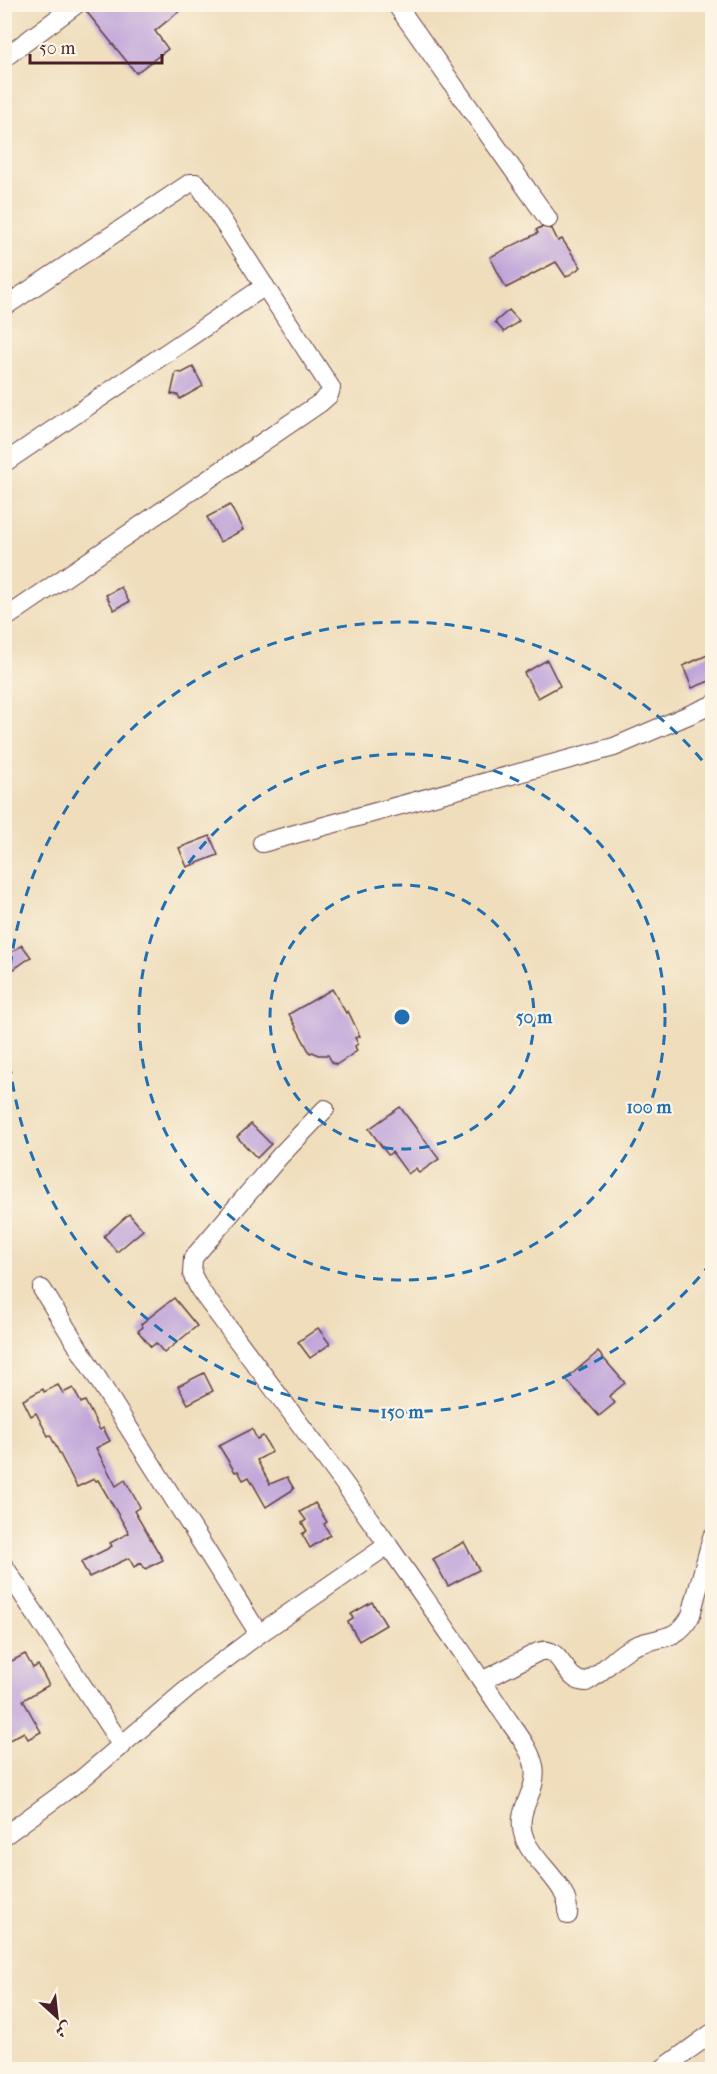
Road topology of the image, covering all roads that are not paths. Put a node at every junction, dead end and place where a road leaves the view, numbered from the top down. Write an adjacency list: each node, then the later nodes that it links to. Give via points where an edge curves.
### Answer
1 (77, 4): 3 (street)
2 (396, 4): 4 (street)
3 (4, 58)
4 (548, 219)
5 (265, 286): 6 (street, via 201,188 190,183); 7 (street); 8 (street, via 331,388 329,395)
6 (4, 307)
7 (4, 463)
8 (4, 619)
9 (712, 705): 10 (street, via 614,747)
10 (262, 843)
11 (325, 1109): 14 (street, via 193,1258 192,1274)
12 (42, 1289): 16 (street)
13 (712, 1537): 17 (street, via 691,1615 673,1636 628,1648 586,1682 574,1679 554,1652 547,1649)
14 (388, 1545): 16 (street); 17 (street)
15 (4, 1566): 18 (street)
16 (259, 1634): 18 (street)
17 (482, 1681): 20 (street, via 534,1766 534,1779 520,1824 526,1842 566,1898)
18 (122, 1746): 19 (street)
19 (4, 1836)
20 (568, 1915)
21 (712, 2033): 22 (street)
22 (661, 2070)

